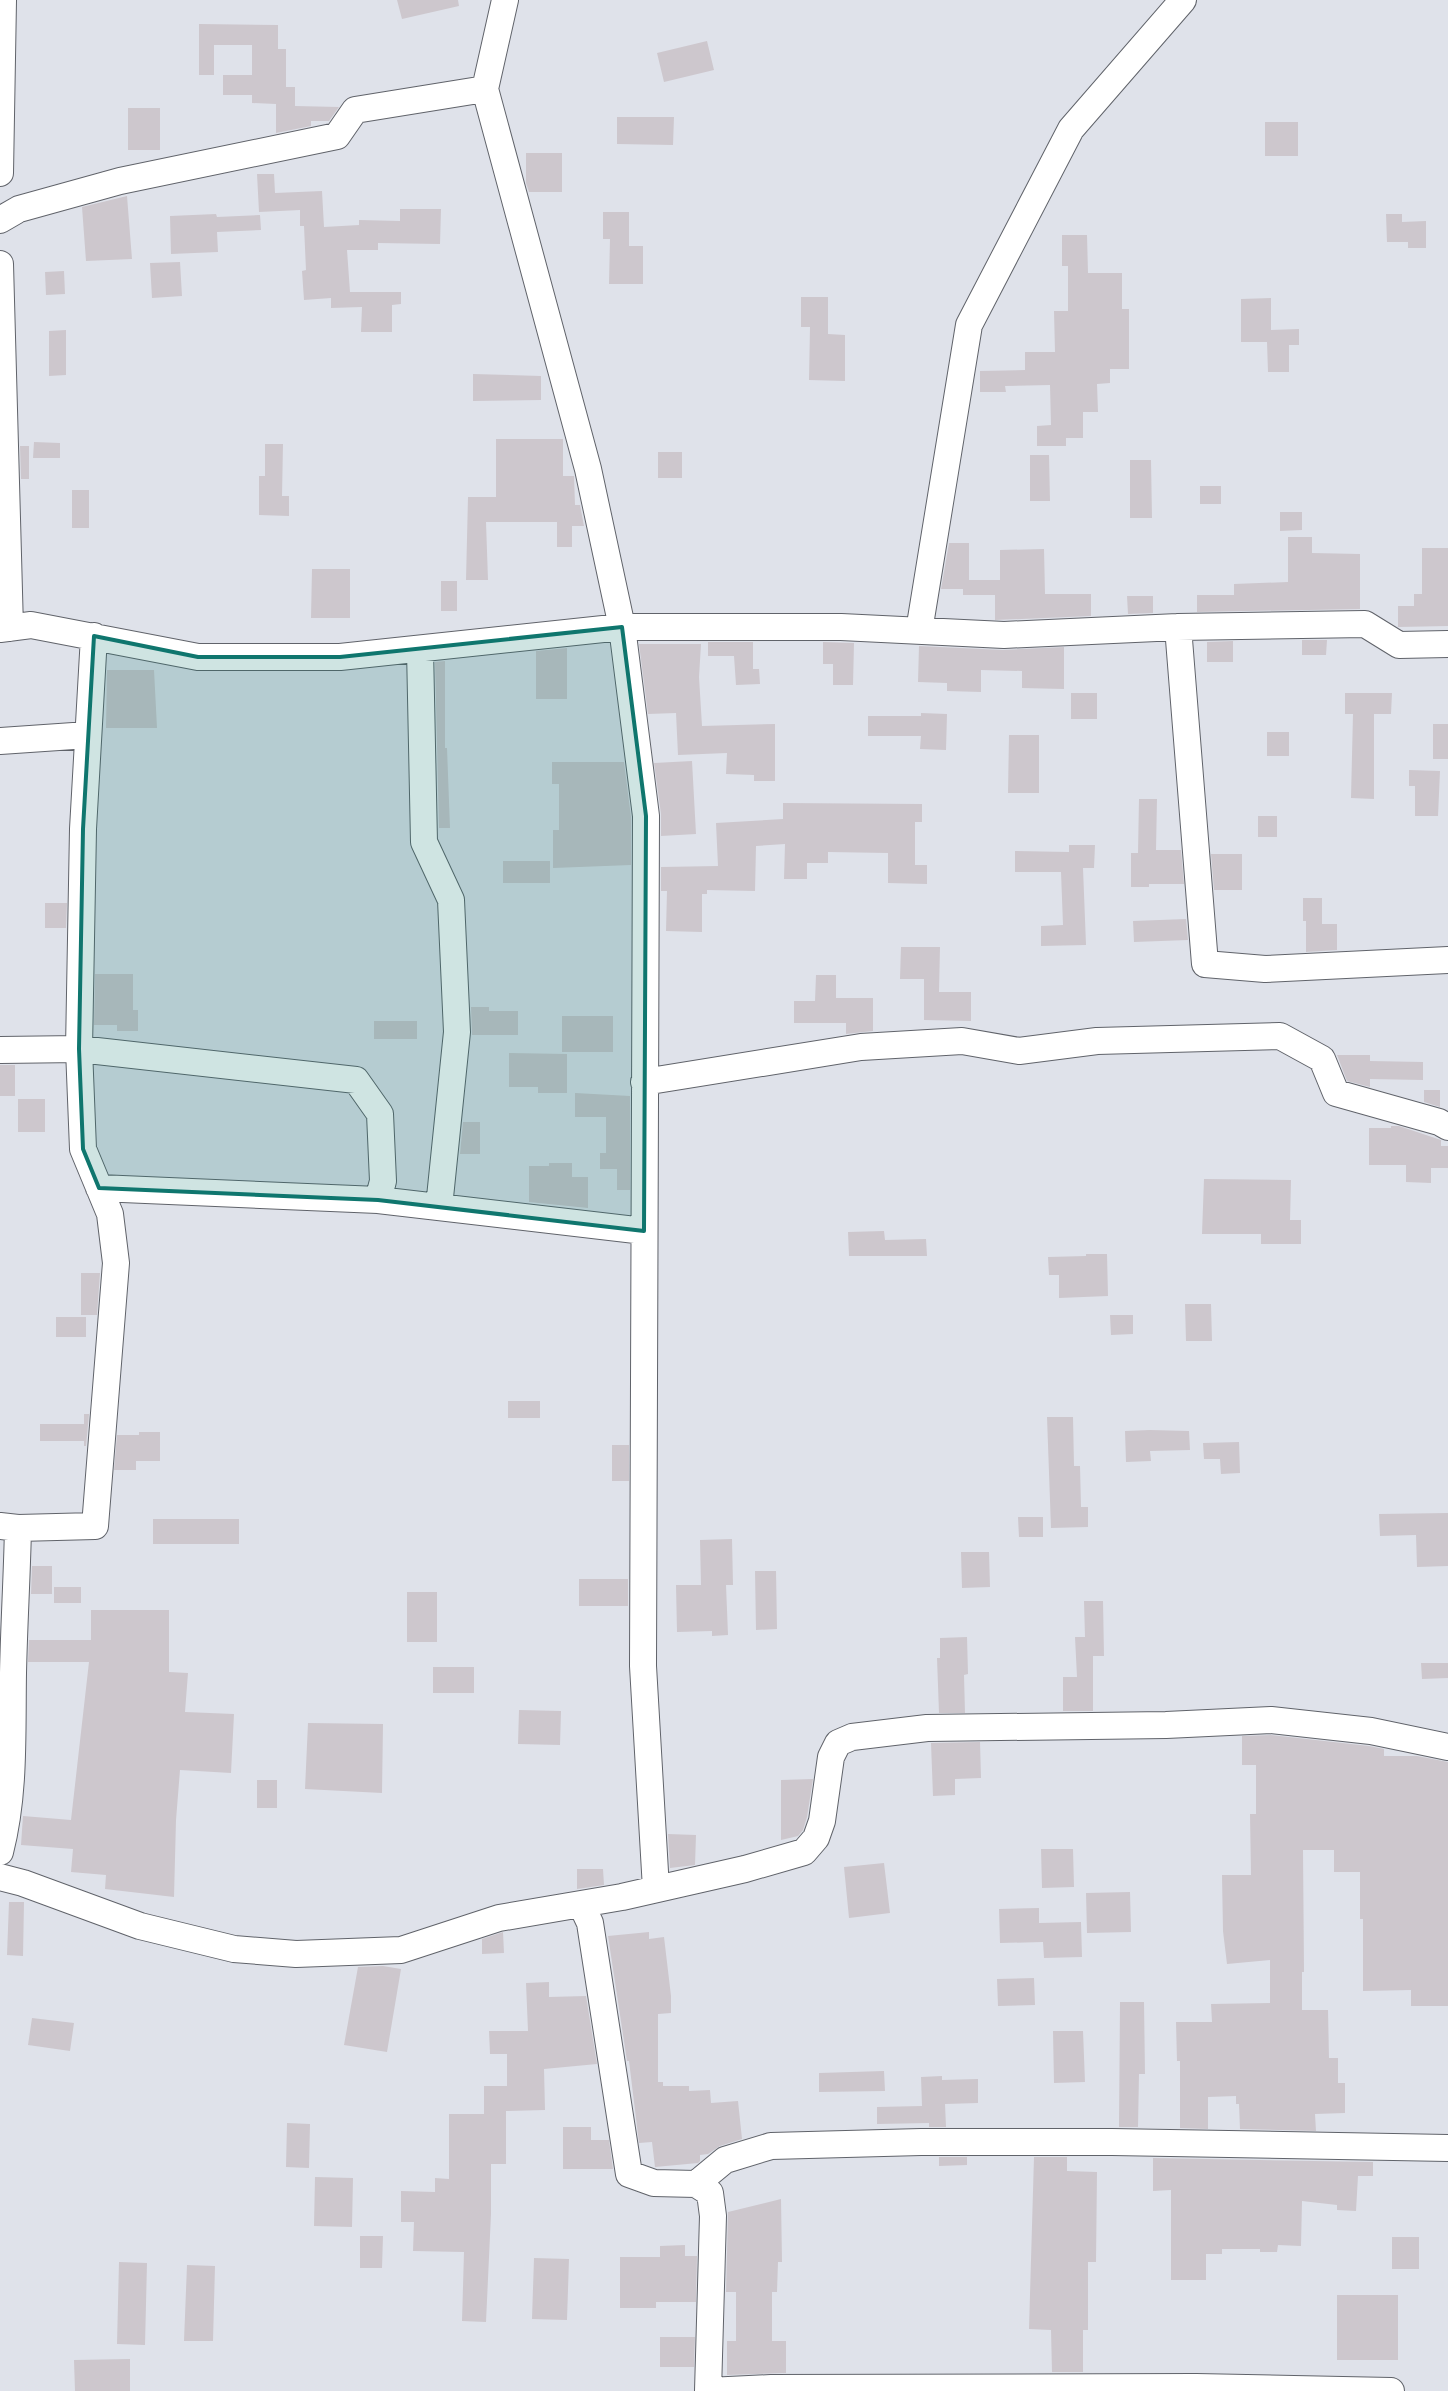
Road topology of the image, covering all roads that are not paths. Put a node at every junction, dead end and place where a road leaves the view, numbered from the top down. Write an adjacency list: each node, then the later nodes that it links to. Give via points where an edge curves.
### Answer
1 (3, 0): 5 (street)
2 (505, 0): 4 (street)
3 (1182, 0): 11 (street, via 1071,129 970,325)
4 (485, 88): 6 (street, via 355,110 337,136 120,181 19,209); 8 (street, via 588,469)
5 (0, 173)
6 (0, 220)
7 (0, 264): 10 (street)
8 (622, 627): 11 (street, via 841,626); 14 (street); 20 (street, via 646,816)
9 (1178, 627): 11 (street, via 1004,635); 13 (street, via 1365,624 1399,645); 17 (street, via 1205,964 1265,969)
10 (5, 628): 12 (street, via 31,625)
11 (919, 631)
12 (94, 636): 14 (street, via 198,657 340,657); 15 (street)
13 (1448, 644)
14 (420, 649): 24 (street, via 424,842 451,900 457,1032)
15 (88, 735): 16 (street); 18 (street)
16 (0, 741)
17 (1448, 960)
18 (79, 1049): 19 (street); 22 (street, via 83,1149); 23 (street, via 356,1080 380,1114 383,1181)
19 (0, 1050)
20 (644, 1082): 21 (street, via 861,1047 962,1041 1020,1052 1097,1041 1280,1036 1322,1059 1336,1094); 25 (street)
21 (1448, 1127)
22 (99, 1188): 23 (street); 26 (street, via 110,1214 116,1263 95,1526)
23 (378, 1200): 24 (street)
24 (440, 1207): 25 (street)
25 (644, 1231): 30 (street, via 643,1666)
26 (9, 1527): 28 (street, via 13,1749)
27 (1448, 1747): 30 (street, via 1371,1731 1271,1720 1166,1725 927,1728 852,1737 838,1743 831,1757 822,1821 816,1838 804,1852)
28 (0, 1852)
29 (0, 1877): 31 (street, via 140,1926 234,1949 296,1954 401,1950 499,1918)
30 (656, 1889): 31 (street)
31 (582, 1906): 33 (street, via 590,1923 629,2174 654,2183)
32 (1448, 2148): 33 (street, via 1112,2142 771,2146 725,2160)
33 (696, 2184): 34 (street, via 710,2193 713,2216)
34 (708, 2391): 35 (street, via 1196,2386)
35 (1391, 2391)

